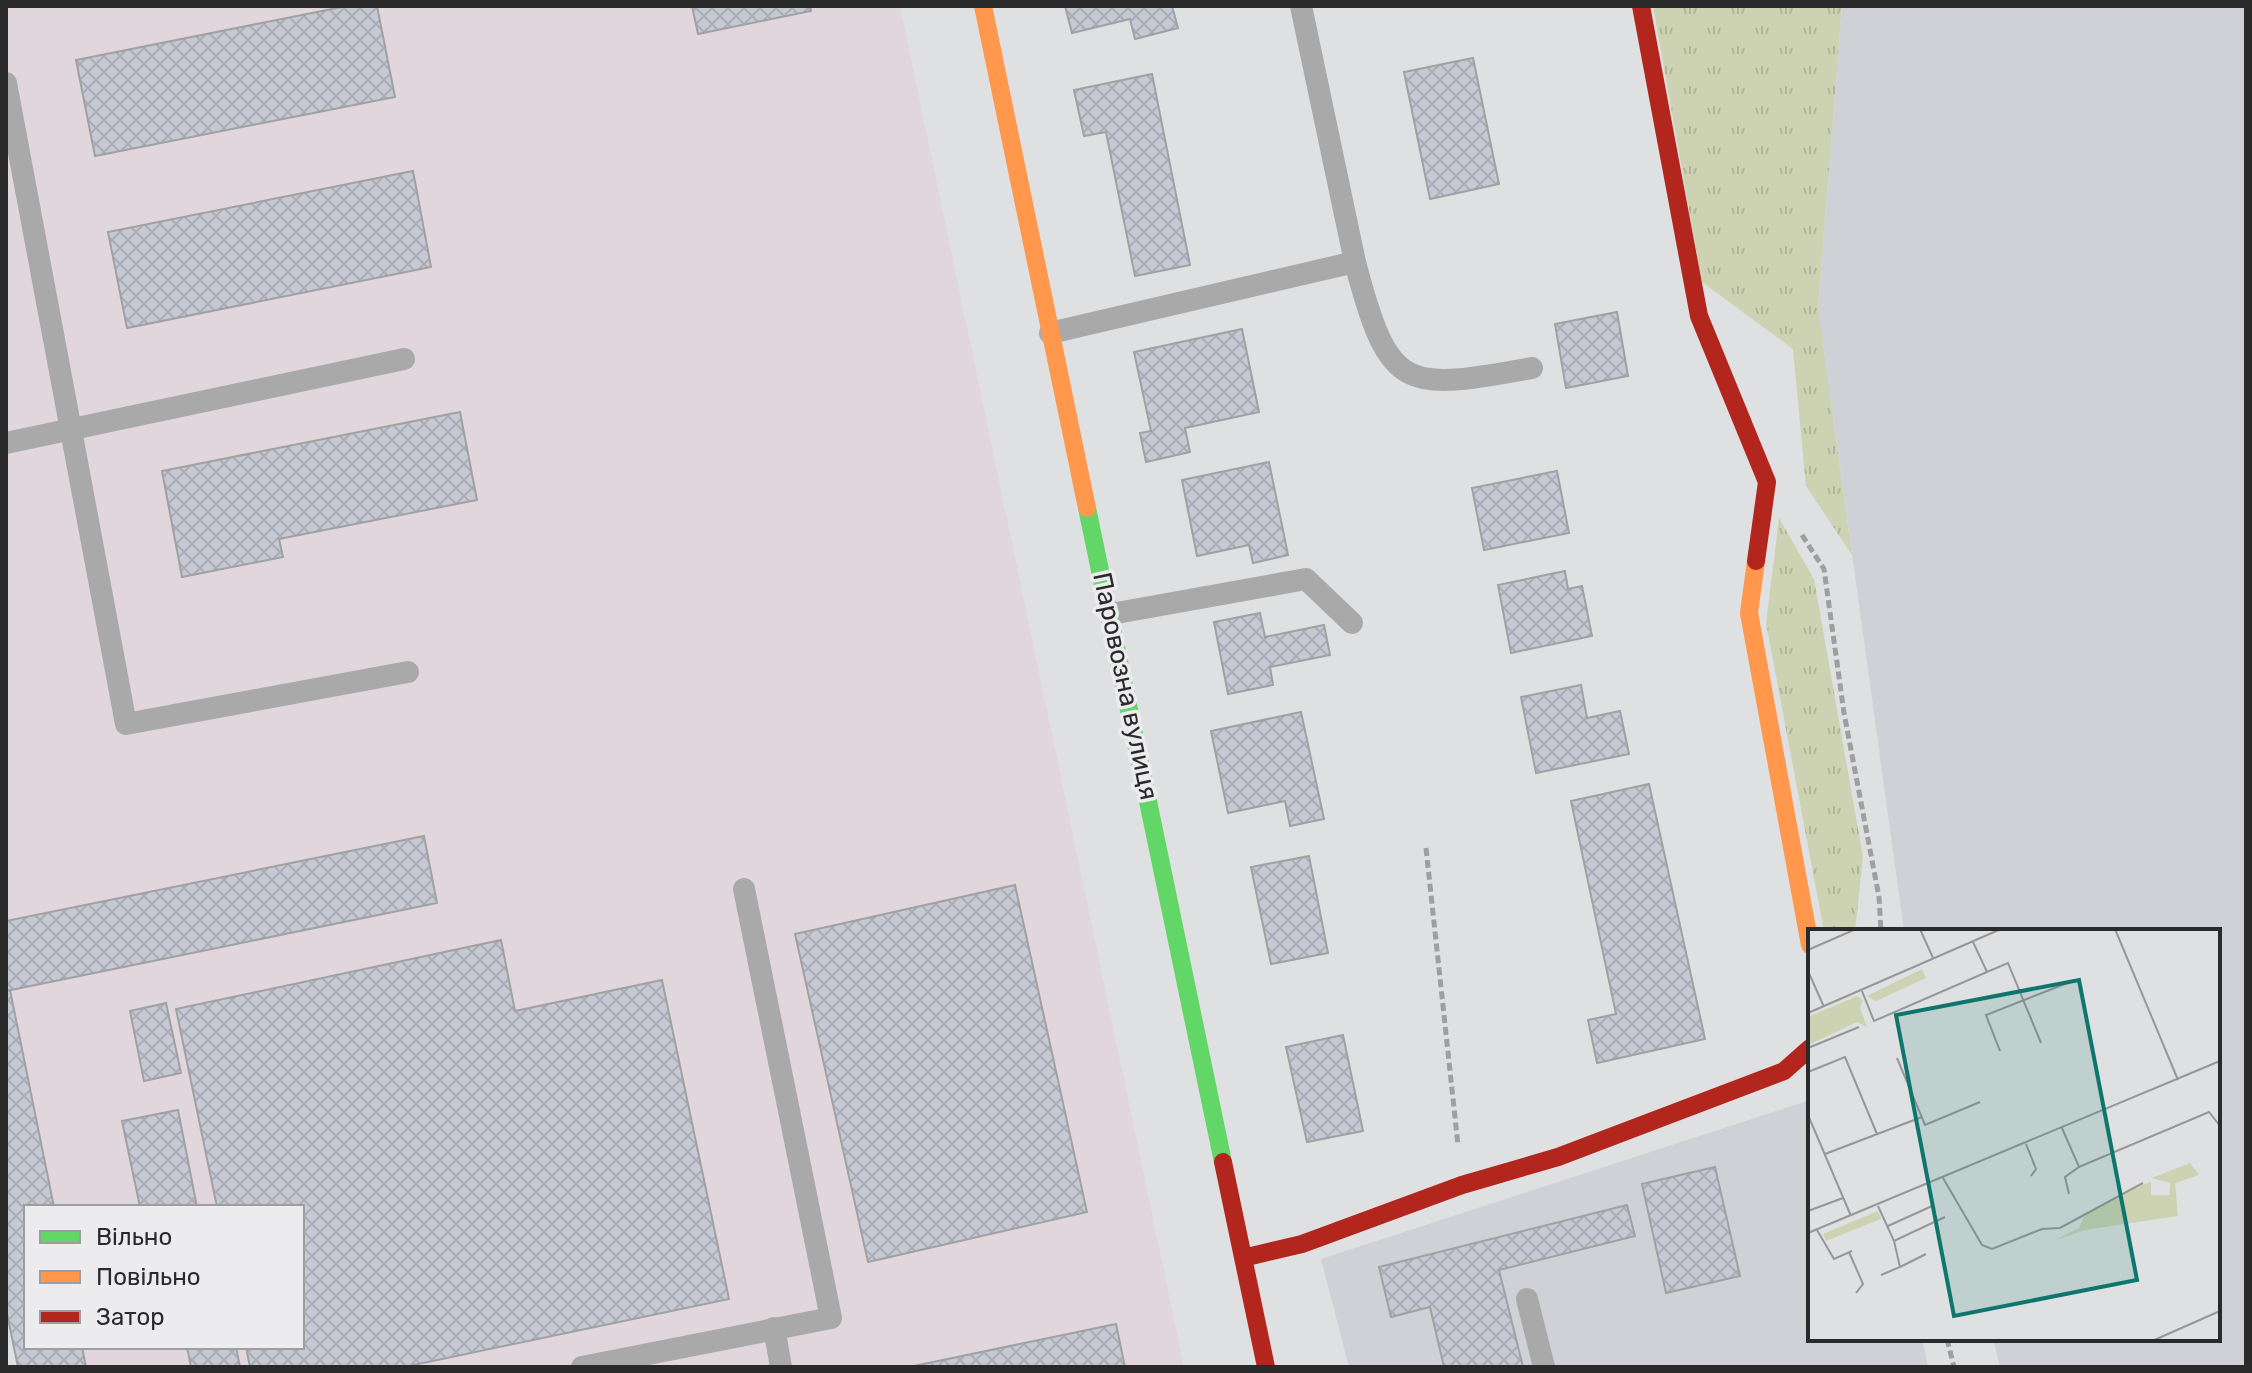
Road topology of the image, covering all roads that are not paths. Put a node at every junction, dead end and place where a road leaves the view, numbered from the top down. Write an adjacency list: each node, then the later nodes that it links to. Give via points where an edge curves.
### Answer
1 (983, 6): 6 (street, Паровозна вулиця)
2 (1301, 6): 5 (lane)
3 (1641, 6): 15 (street, via 1699,316 1767,482 1749,613)
4 (6, 83): 9 (lane)
5 (1355, 262): 6 (lane); 8 (lane, via 1369,317 1385,351 1405,374 1459,381)
6 (1050, 333): 11 (street, Паровозна вулиця)
7 (404, 359): 9 (lane)
8 (1532, 368)
9 (72, 430): 10 (lane); 13 (lane, via 126,724)
10 (6, 443)
11 (1111, 614): 12 (lane, via 1306,579); 17 (street, Паровозна вулиця)
12 (1352, 623)
13 (408, 672)
14 (744, 889): 19 (lane, via 831,1318)
15 (1808, 934)
16 (1808, 1050): 17 (street, via 1784,1071 1558,1157 1462,1185 1302,1244)
17 (1243, 1258): 22 (street, Паровозна вулиця)
18 (1527, 1299): 23 (lane)
19 (774, 1328): 20 (lane); 21 (lane)
20 (582, 1367)
21 (781, 1367)
22 (1266, 1367)
23 (1544, 1367)

